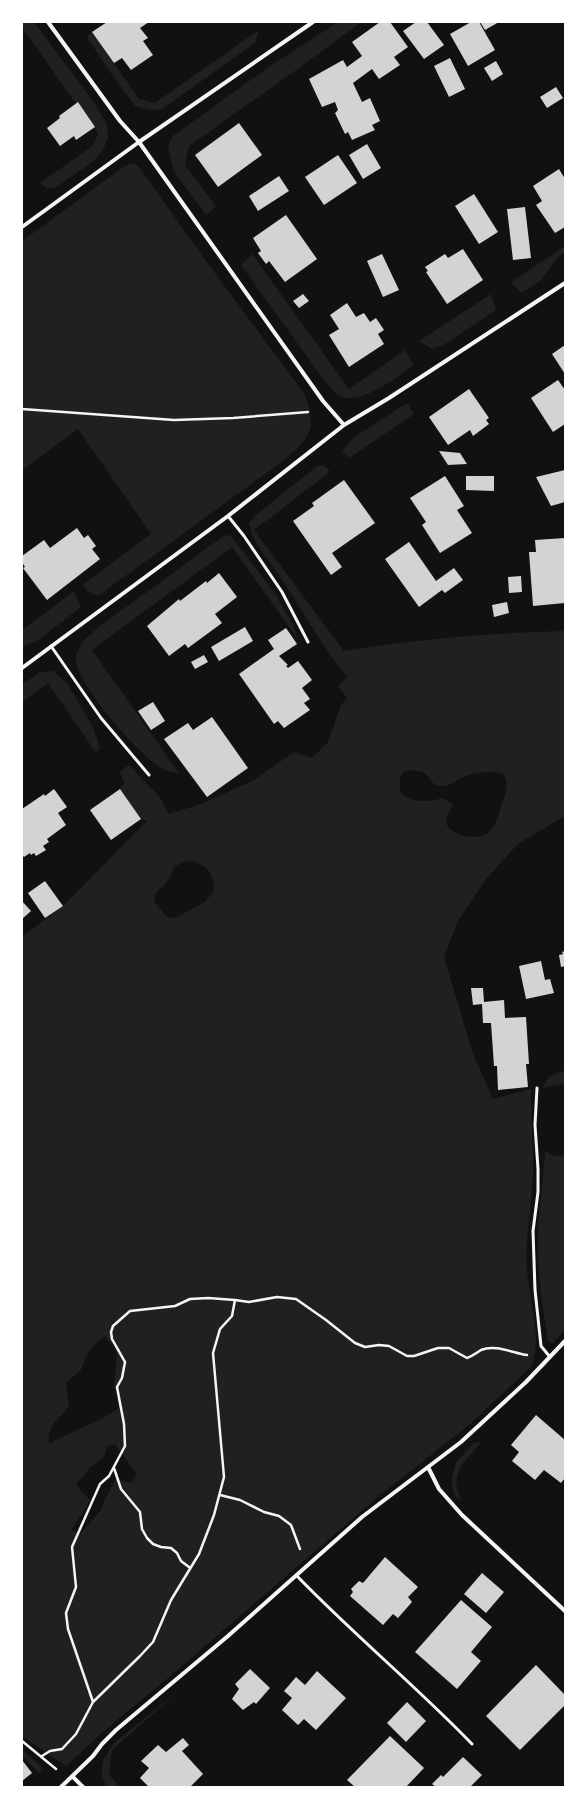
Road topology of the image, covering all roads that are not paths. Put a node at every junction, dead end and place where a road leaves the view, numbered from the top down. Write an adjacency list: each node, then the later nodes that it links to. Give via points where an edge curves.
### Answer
1 (48, 22): 3 (street)
2 (313, 22): 3 (street)
3 (139, 142): 4 (street); 6 (street, via 323,401)
4 (22, 227)
5 (565, 283): 6 (street)
6 (344, 425): 7 (street)
7 (228, 516): 8 (lane, via 282,592); 9 (street)
8 (308, 642)
9 (51, 646): 10 (street); 11 (lane, via 100,718)
10 (22, 668)
11 (149, 775)
12 (536, 1088): 14 (lane, via 538,1192 533,1231 534,1284 542,1346)
13 (565, 1341): 14 (street)
14 (550, 1357): 15 (street, via 461,1442)
15 (428, 1467): 16 (street, via 362,1517); 17 (street, via 439,1489 462,1515)
16 (297, 1576): 18 (lane); 19 (street, via 157,1698 116,1730)
17 (565, 1611)
18 (472, 1744)
19 (72, 1776): 20 (street); 21 (street)
20 (61, 1787)
21 (83, 1787)

